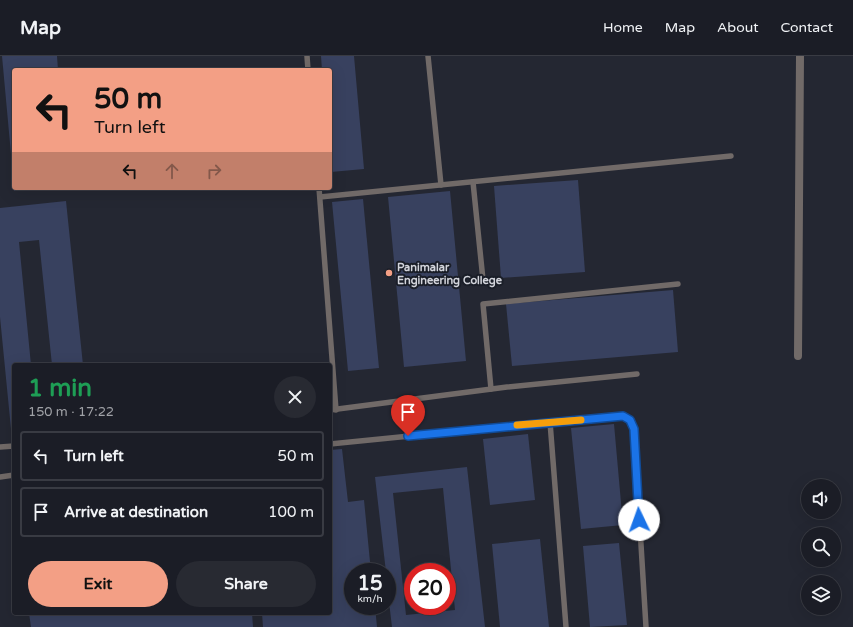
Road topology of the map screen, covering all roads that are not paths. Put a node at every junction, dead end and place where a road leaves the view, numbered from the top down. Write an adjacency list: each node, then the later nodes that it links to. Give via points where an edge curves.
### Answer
1 (307, 56): 4 (lane)
2 (428, 56): 7 (lane)
3 (800, 56): 12 (street)
4 (308, 68)
5 (731, 156): 6 (lane)
6 (473, 182): 7 (lane); 10 (lane)
7 (441, 185): 9 (lane)
8 (319, 190): 9 (lane)
9 (320, 197): 13 (lane)
10 (483, 280)
11 (678, 284): 15 (lane, via 483,304)
12 (798, 356)
13 (330, 363)
14 (637, 374): 15 (lane)
15 (491, 389): 17 (lane)
16 (332, 394): 17 (lane)
17 (333, 410)
18 (550, 422): 19 (lane); 24 (lane); 25 (lane, via 623,416 630,420 634,429)
19 (332, 444)
20 (12, 446): 21 (lane)
21 (0, 447)
22 (12, 475): 23 (lane)
23 (0, 477)
24 (566, 627)
25 (646, 627)

